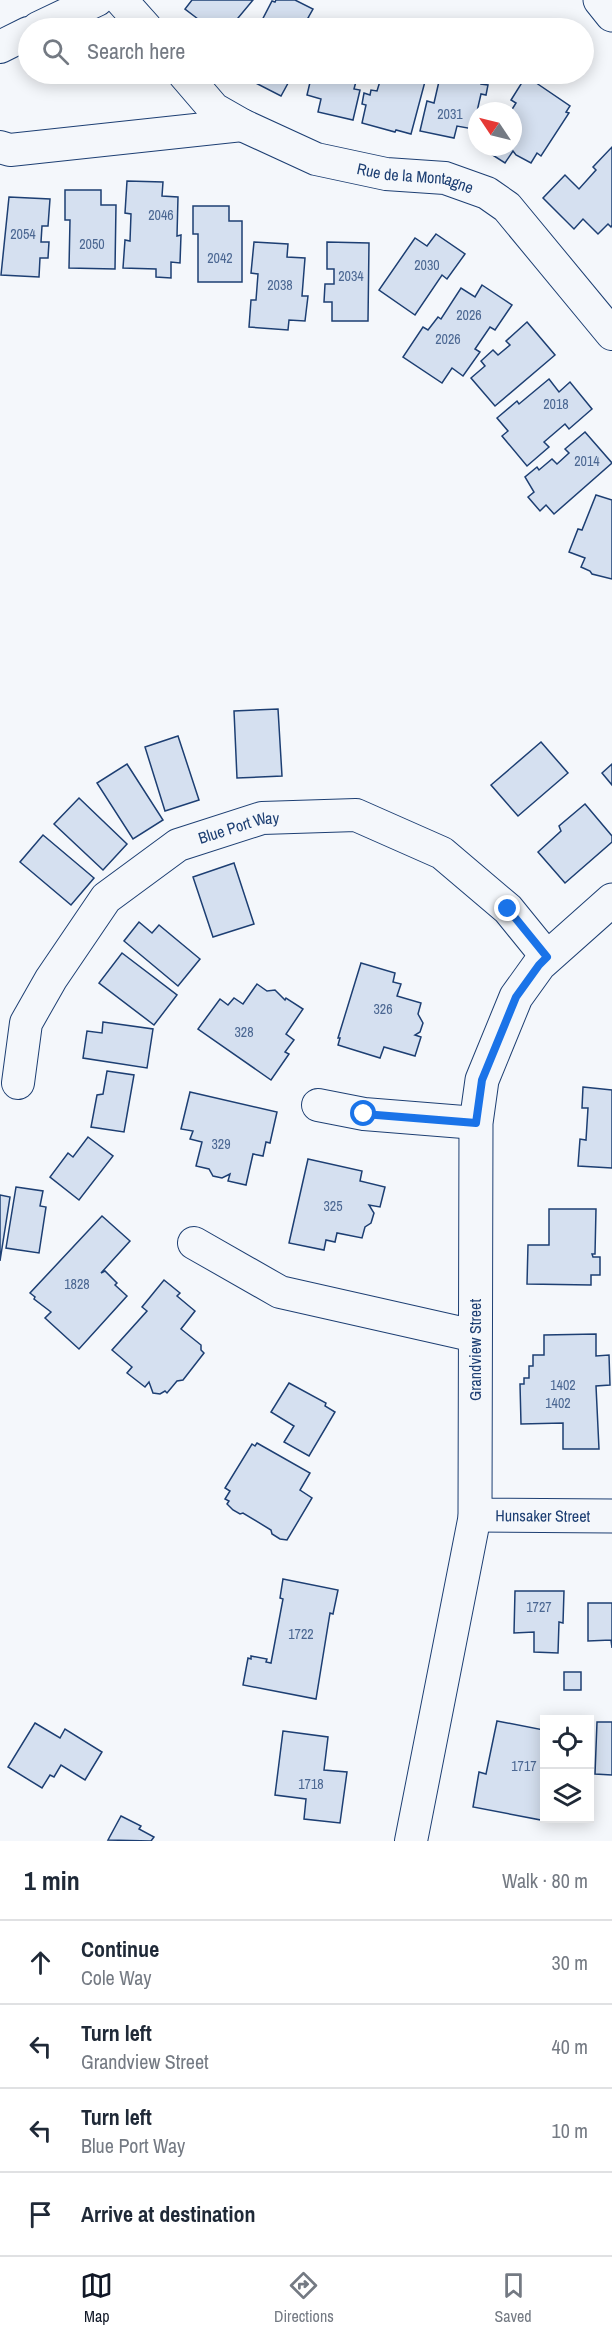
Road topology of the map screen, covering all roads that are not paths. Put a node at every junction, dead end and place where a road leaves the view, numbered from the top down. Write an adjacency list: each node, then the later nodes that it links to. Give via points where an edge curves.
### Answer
1 (97, 0): 5 (street)
2 (121, 0): 6 (street)
3 (600, 0): 4 (main road)
4 (612, 15)
5 (59, 18)
6 (137, 18)
7 (18, 38): 8 (street)
8 (0, 47)
9 (193, 84): 10 (street, Rue de la Montagne, via 214,109)
10 (242, 124): 11 (street, via 10,150); 12 (street, Rue de la Montagne, via 316,159 386,174 445,178 487,193 507,207)
11 (0, 147)
12 (612, 334)
13 (612, 900): 14 (main road, Grandview Street)
14 (547, 957): 15 (street, Blue Port Way, via 508,909 442,853 356,815 262,818 178,845 106,898 26,1023); 17 (main road, Grandview Street, via 516,997 482,1080)
15 (18, 1083)
16 (318, 1105): 17 (street, via 364,1114)
17 (476, 1123): 19 (main road, Grandview Street)
18 (194, 1243): 19 (street, via 280,1292)
19 (475, 1336): 20 (main road, Grandview Street)
20 (475, 1515): 21 (main road, Hunsaker Street); 22 (street, Grandview Street)
21 (612, 1515)
22 (411, 1841)

